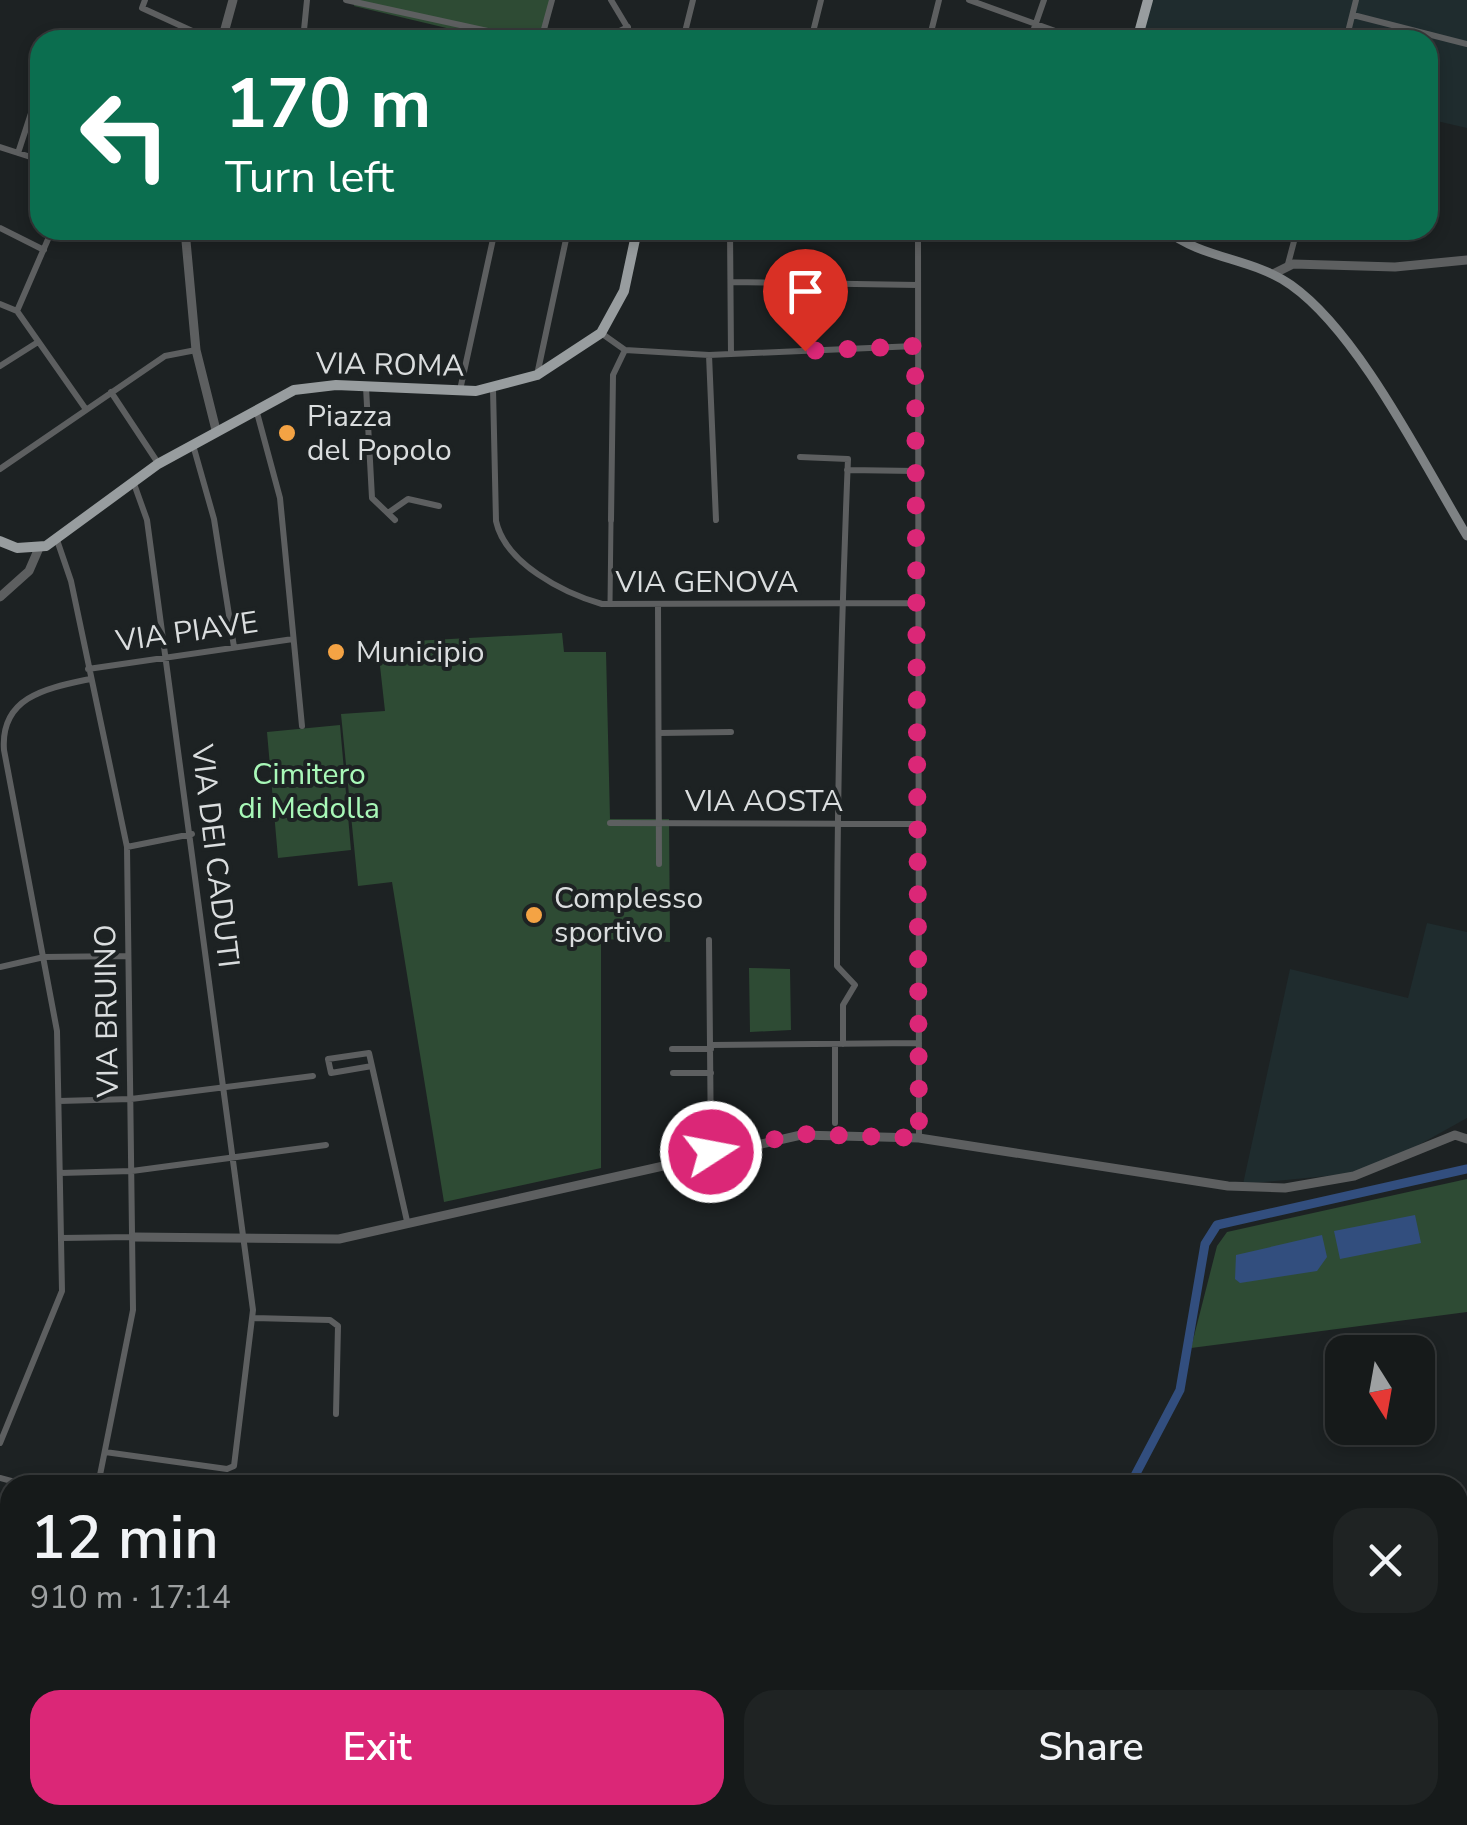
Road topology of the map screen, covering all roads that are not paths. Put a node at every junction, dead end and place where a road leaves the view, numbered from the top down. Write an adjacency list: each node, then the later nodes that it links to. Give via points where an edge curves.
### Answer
1 (145, 0): 17 (street, via 142,8)
2 (234, 0): 18 (street)
3 (307, 0): 19 (street)
4 (346, 0): 20 (street)
5 (552, 0): 21 (street)
6 (612, 0): 16 (street)
7 (694, 0): 24 (street)
8 (821, 0): 25 (street)
9 (939, 0): 26 (street)
10 (968, 0): 15 (street)
11 (1044, 0): 15 (street)
12 (1148, 0): 29 (main road)
13 (1356, 0): 14 (street)
14 (1352, 15): 30 (street); 31 (street)
15 (1036, 23): 27 (street); 28 (street)
16 (628, 27): 22 (street); 23 (street)
17 (190, 30)
18 (225, 30)
19 (304, 30)
20 (483, 30)
21 (544, 30)
22 (622, 30)
23 (630, 30)
24 (686, 30)
25 (814, 30)
26 (932, 30)
27 (1034, 30)
28 (1054, 30)
29 (1140, 30)
30 (1348, 30)
31 (1411, 30)
32 (1438, 37): 33 (street)
33 (1467, 44)
34 (30, 116): 36 (street)
35 (0, 147): 36 (street)
36 (18, 153): 37 (street)
37 (30, 157)
38 (0, 228): 48 (street)
39 (48, 240): 48 (street)
40 (186, 240): 59 (street)
41 (492, 240): 67 (street)
42 (566, 240): 64 (street)
43 (635, 240): 56 (main road, via 624,292)
44 (730, 240): 52 (street)
45 (918, 240): 53 (street)
46 (1181, 240): 51 (main road)
47 (1294, 240): 50 (street)
48 (44, 250): 55 (street)
49 (1467, 260): 50 (street, via 1386,267)
50 (1288, 264): 51 (street)
51 (1274, 274): 84 (main road, via 1312,300 1345,338)
52 (732, 282): 53 (street); 61 (street)
53 (918, 285): 58 (street)
54 (0, 304): 55 (street)
55 (17, 311): 57 (street)
56 (602, 333): 60 (street); 64 (main road, VIA ROMA)
57 (38, 342): 63 (street); 69 (street)
58 (915, 346): 61 (street); 77 (street)
59 (196, 350): 68 (street, via 165,356); 71 (street)
60 (625, 350): 62 (street); 82 (street, via 613,375)
61 (731, 354): 62 (street)
62 (709, 355): 83 (street)
63 (0, 366)
64 (536, 374): 66 (main road, VIA ROMA)
65 (366, 386): 67 (main road, VIA ROMA); 70 (main road, VIA ROMA, via 316,385); 80 (street, via 372,498)
66 (493, 389): 67 (main road, VIA ROMA); 90 (street, VIA GENOVA, via 502,541 529,568 593,602)
67 (460, 391)
68 (110, 392): 69 (street); 74 (street)
69 (85, 408): 75 (street)
70 (256, 408): 71 (main road, VIA ROMA); 93 (street, via 280,498)
71 (216, 430): 72 (main road, VIA ROMA)
72 (193, 444): 74 (main road, VIA ROMA); 94 (street, via 214,520)
73 (800, 457): 76 (street, via 848,459)
74 (158, 464): 78 (main road, VIA ROMA)
75 (0, 469)
76 (847, 470): 77 (street); 91 (street)
77 (916, 470): 89 (street)
78 (133, 481): 85 (main road, VIA ROMA); 95 (street, VIA DEI CADUTI, via 147,520)
79 (440, 506): 80 (street, via 408,499)
80 (388, 513): 81 (street)
81 (395, 520)
82 (611, 520): 90 (street)
83 (716, 520)
84 (1467, 536)
85 (57, 540): 87 (main road, VIA ROMA); 96 (street, VIA BRUINO)
86 (0, 541): 87 (main road)
87 (39, 548): 88 (street, via 29,571)
88 (0, 597)
89 (916, 603): 91 (street, VIA GENOVA); 104 (street)
90 (610, 604): 92 (street, VIA GENOVA)
91 (846, 604): 92 (street, VIA GENOVA); 103 (street)
92 (658, 605): 100 (street)
93 (293, 639): 94 (street, VIA PIAVE); 98 (street)
94 (234, 647): 95 (street, VIA PIAVE)
95 (166, 658): 96 (street, VIA PIAVE); 105 (street, VIA DEI CADUTI)
96 (88, 670): 97 (street, VIA BRUINO)
97 (90, 679): 106 (street, VIA BRUINO); 110 (street, via 34,694 3,723)
98 (302, 726)
99 (731, 732): 100 (street)
100 (659, 733): 101 (street)
101 (658, 823): 102 (street, VIA AOSTA); 103 (street, VIA AOSTA); 107 (street)
102 (610, 824)
103 (837, 824): 104 (street, VIA AOSTA); 113 (street, via 837,966 854,985 843,1005)
104 (918, 824): 112 (street)
105 (192, 834): 106 (street); 120 (street, VIA DEI CADUTI)
106 (127, 847): 109 (street, VIA BRUINO)
107 (658, 864)
108 (708, 940): 114 (street)
109 (128, 956): 110 (street); 121 (street, VIA BRUINO)
110 (44, 958): 111 (street); 122 (street, via 57,1031)
111 (0, 967)
112 (919, 1043): 113 (street); 126 (street)
113 (839, 1044): 114 (street); 123 (street)
114 (711, 1047): 115 (street); 118 (street)
115 (672, 1049)
116 (372, 1066): 116 (street, via 369,1052 328,1059 331,1073); 133 (street)
117 (673, 1073): 118 (street)
118 (711, 1073): 129 (street)
119 (313, 1076): 120 (street)
120 (222, 1088): 121 (street); 130 (street, VIA DEI CADUTI)
121 (131, 1099): 122 (street); 131 (street, VIA BRUINO)
122 (59, 1101): 132 (street)
123 (835, 1123)
124 (1467, 1129): 125 (street)
125 (1455, 1135): 126 (street, via 1354,1176 1285,1188 1228,1186); 127 (street)
126 (919, 1138): 129 (street, via 800,1134)
127 (1467, 1139)
128 (326, 1145): 130 (street)
129 (711, 1152): 133 (street)
130 (231, 1160): 131 (street); 136 (street, VIA DEI CADUTI)
131 (132, 1172): 132 (street); 134 (street, VIA BRUINO)
132 (60, 1174): 135 (street)
133 (407, 1221): 136 (street, via 339,1239)
134 (134, 1237): 135 (street); 136 (street); 140 (street, VIA BRUINO, via 133,1310)
135 (61, 1238): 139 (street, via 62,1291)
136 (240, 1240): 137 (street, VIA DEI CADUTI)
137 (252, 1318): 138 (street, via 330,1320 338,1326); 140 (street, VIA DEI CADUTI, via 234,1466)
138 (336, 1414)
139 (0, 1443)
140 (105, 1452): 141 (street, VIA BRUINO)
141 (100, 1475)

